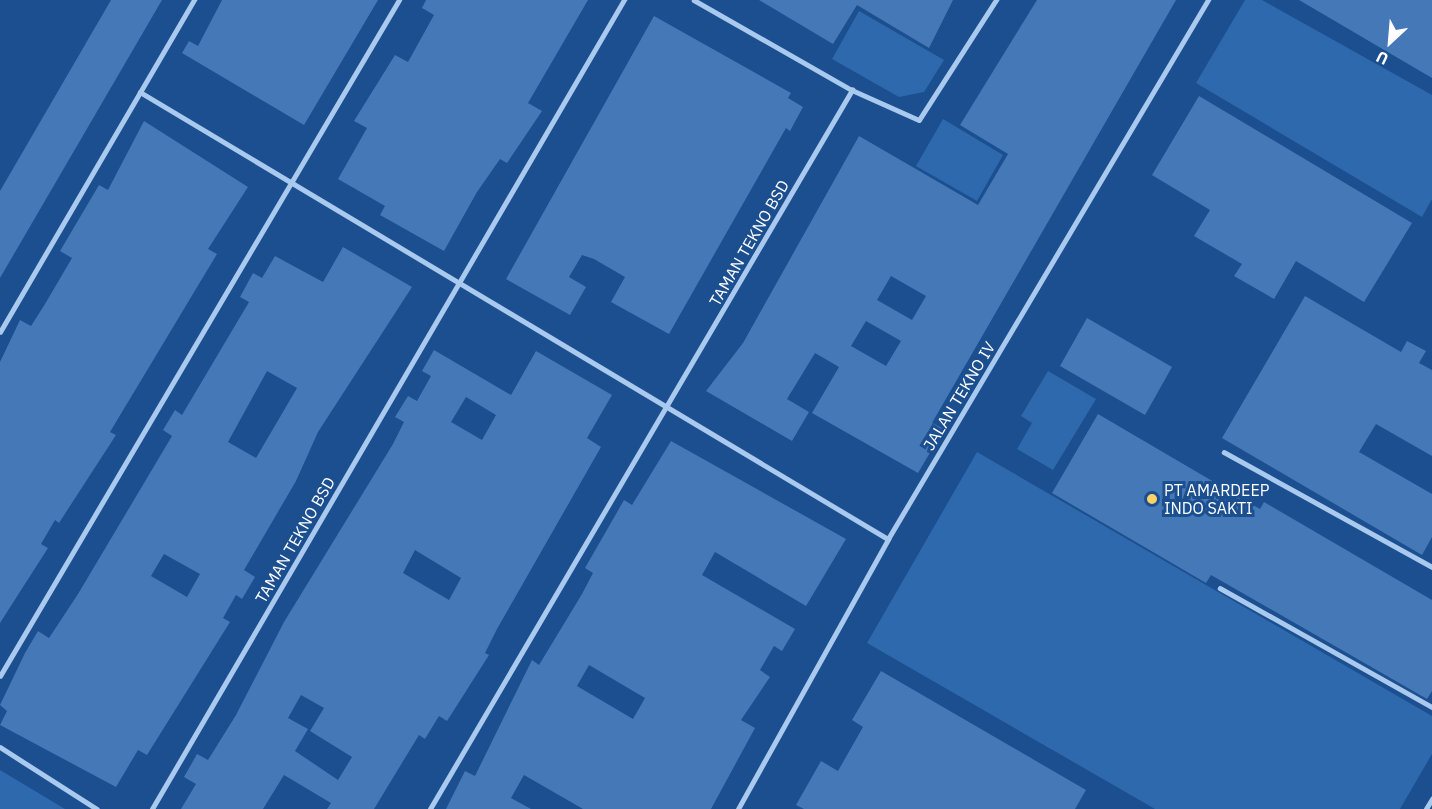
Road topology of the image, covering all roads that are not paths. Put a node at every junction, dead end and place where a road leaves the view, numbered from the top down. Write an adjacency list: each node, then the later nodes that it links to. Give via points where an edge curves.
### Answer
1 (194, 0): 8 (lane)
2 (399, 0): 9 (lane)
3 (624, 0): 10 (lane, TAMAN TEKNO BSD)
4 (694, 0): 7 (lane)
5 (996, 0): 7 (lane, via 925,117 913,119)
6 (1208, 0): 14 (lane, JALAN TEKNO IV)
7 (852, 90): 12 (lane, TAMAN TEKNO BSD)
8 (140, 92): 9 (lane); 11 (lane)
9 (292, 182): 10 (lane); 17 (lane)
10 (459, 283): 12 (lane); 22 (lane, TAMAN TEKNO BSD)
11 (0, 332)
12 (667, 407): 14 (lane); 23 (lane, TAMAN TEKNO BSD)
13 (1224, 452): 15 (lane)
14 (888, 539): 24 (lane, JALAN TEKNO IV)
15 (1432, 567)
16 (1220, 588): 18 (lane)
17 (0, 676)
18 (1432, 707)
19 (0, 747): 21 (lane)
20 (1432, 799): 25 (lane)
21 (97, 809)
22 (152, 809)
23 (430, 809)
24 (738, 809)
25 (1426, 809)

